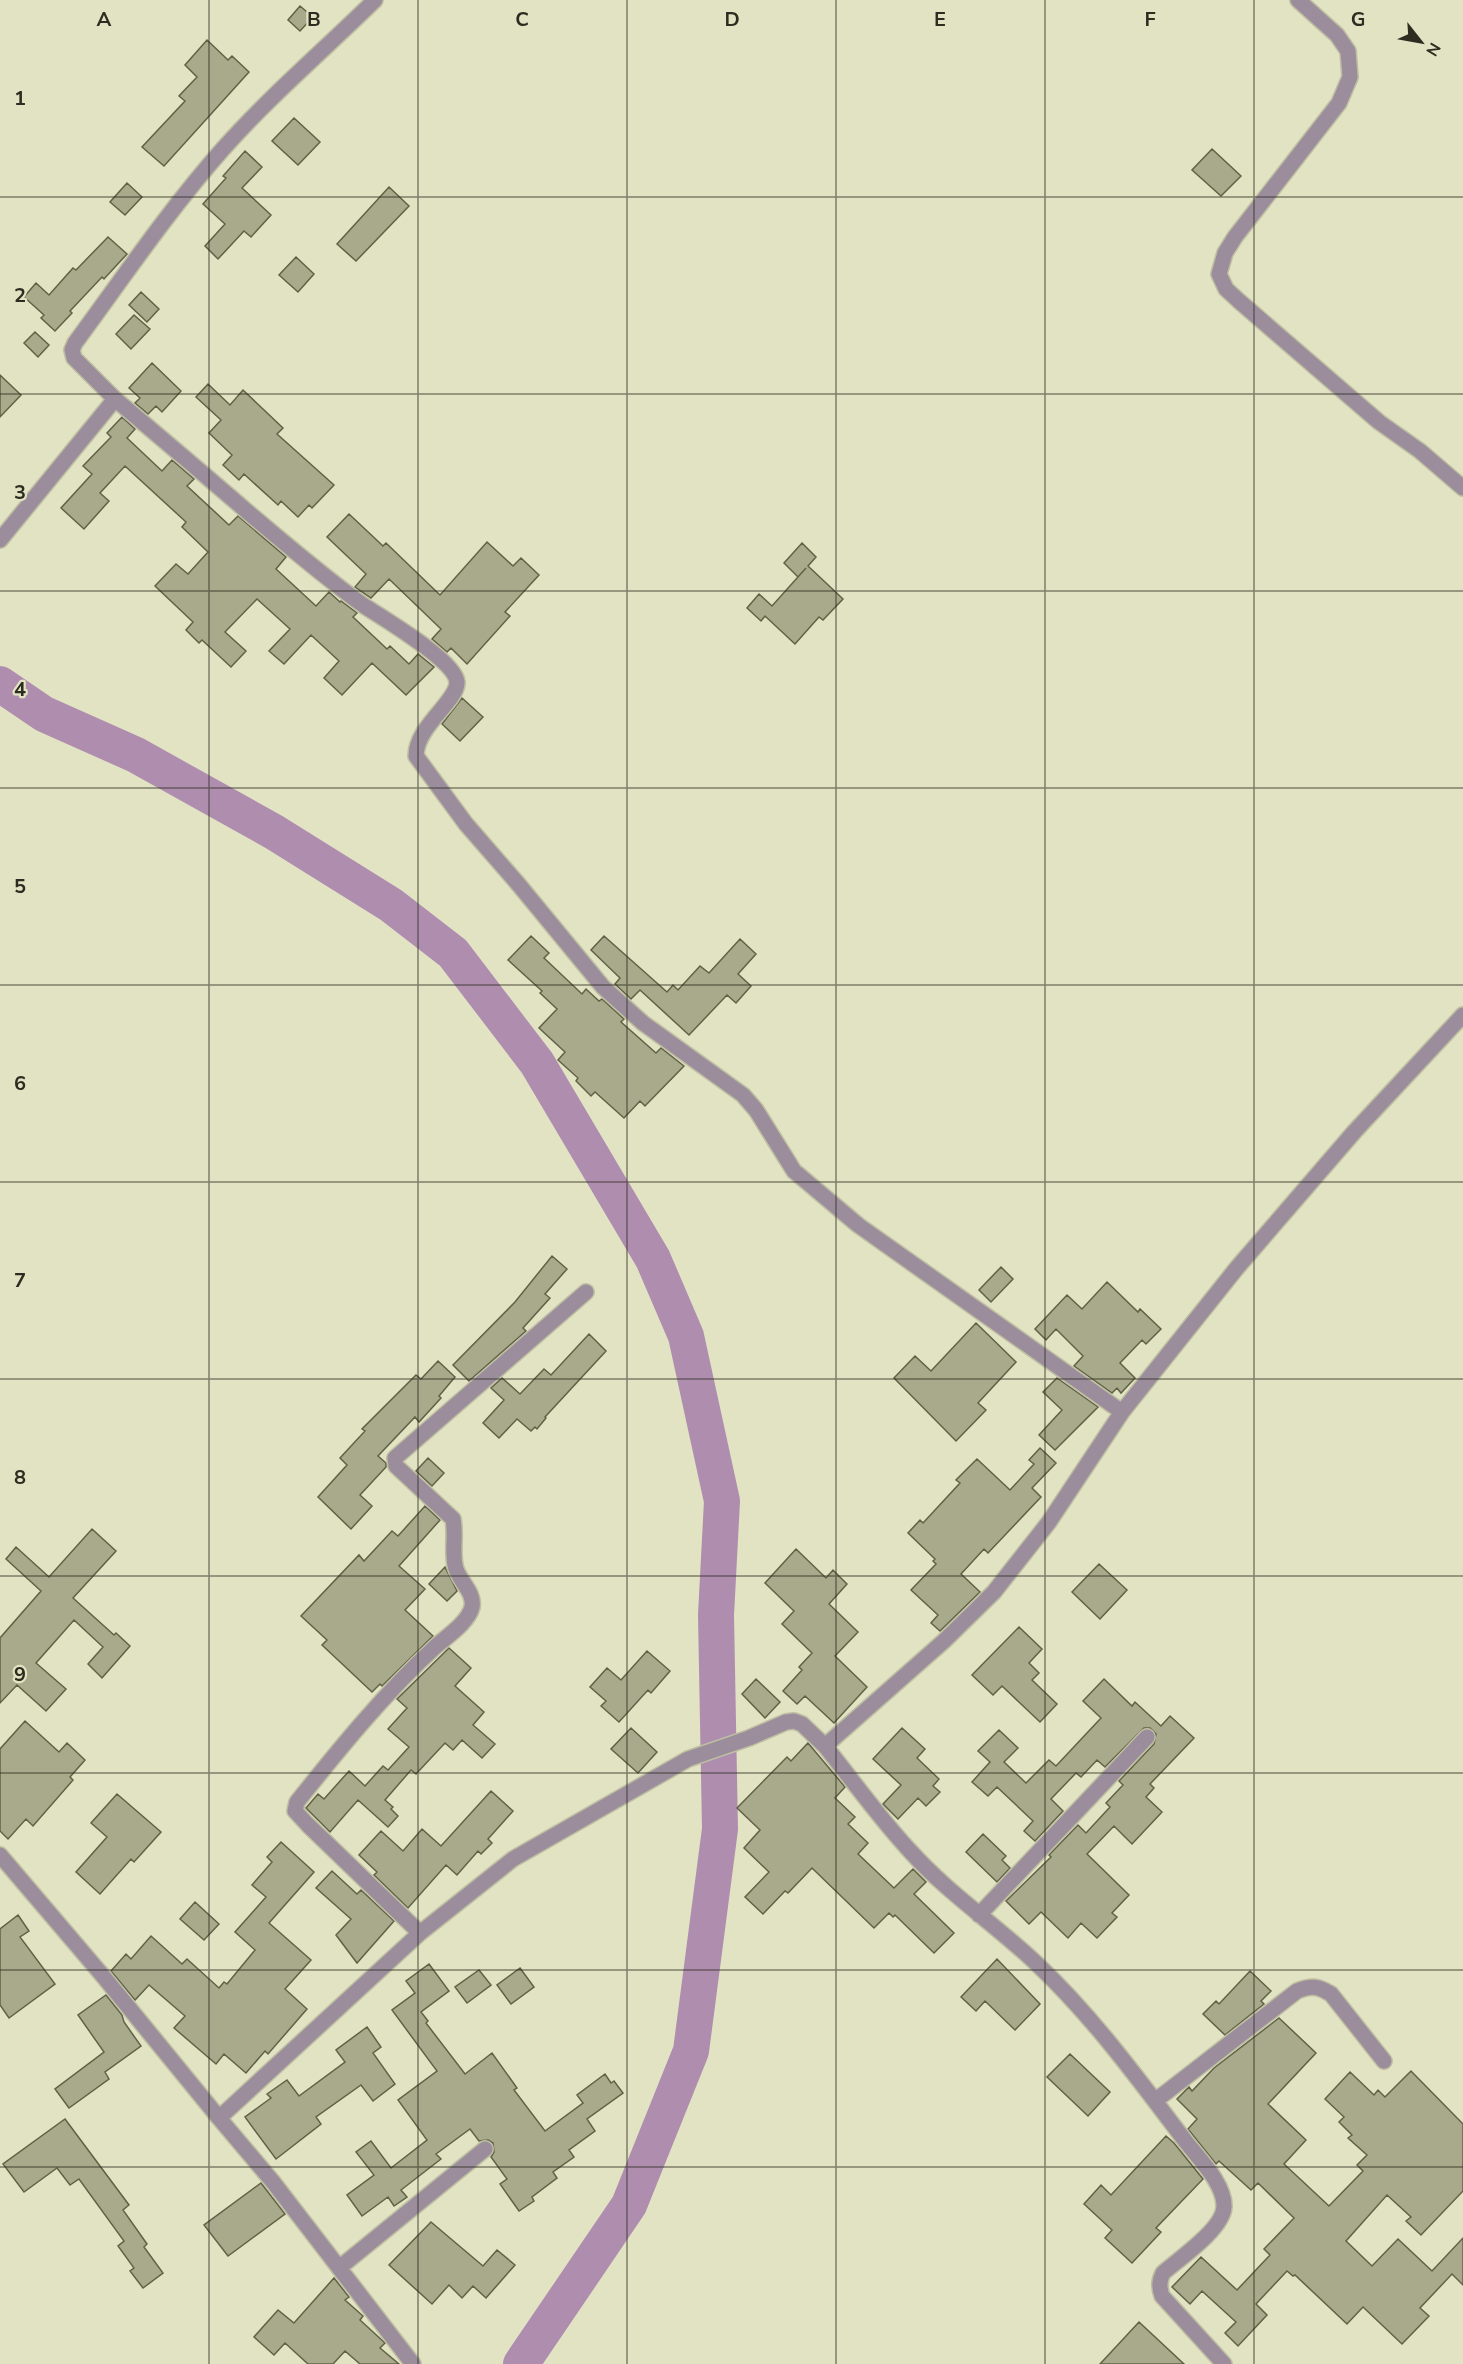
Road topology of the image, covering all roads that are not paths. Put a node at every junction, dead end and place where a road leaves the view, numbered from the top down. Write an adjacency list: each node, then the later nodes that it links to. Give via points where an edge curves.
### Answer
1 (375, 0): 3 (street, via 220,152 160,225 75,343 74,358)
2 (1298, 0): 4 (street, via 1337,35 1348,51 1350,77 1339,103 1235,237 1219,274 1226,289 1239,301 1379,422)
3 (115, 399): 5 (street); 8 (street, via 299,556 449,667 457,686 432,718 416,756 466,824 603,987 643,1023 743,1095 795,1171 858,1225)
4 (1463, 488)
5 (0, 540)
6 (1463, 1015): 8 (street, via 1332,1157)
7 (586, 1292): 13 (street, via 395,1458 396,1466 453,1520 454,1567 471,1595 472,1607 464,1620 378,1705 297,1802 295,1811 308,1825)
8 (1122, 1412): 10 (street, via 1049,1522 994,1592)
9 (1148, 1737): 12 (street)
10 (825, 1746): 12 (street, via 911,1853); 13 (street, via 794,1721 688,1759 513,1859)
11 (0, 1855): 16 (street)
12 (979, 1915): 15 (street, via 1074,2001)
13 (420, 1933): 16 (street)
14 (1384, 2061): 15 (street, via 1331,1994 1319,1986 1307,1986)
15 (1155, 2101): 20 (street, via 1210,2174 1224,2205 1216,2226 1163,2273 1159,2289)
16 (219, 2118): 18 (street)
17 (485, 2149): 18 (street)
18 (339, 2268): 19 (street)
19 (413, 2364)
20 (1224, 2364)

